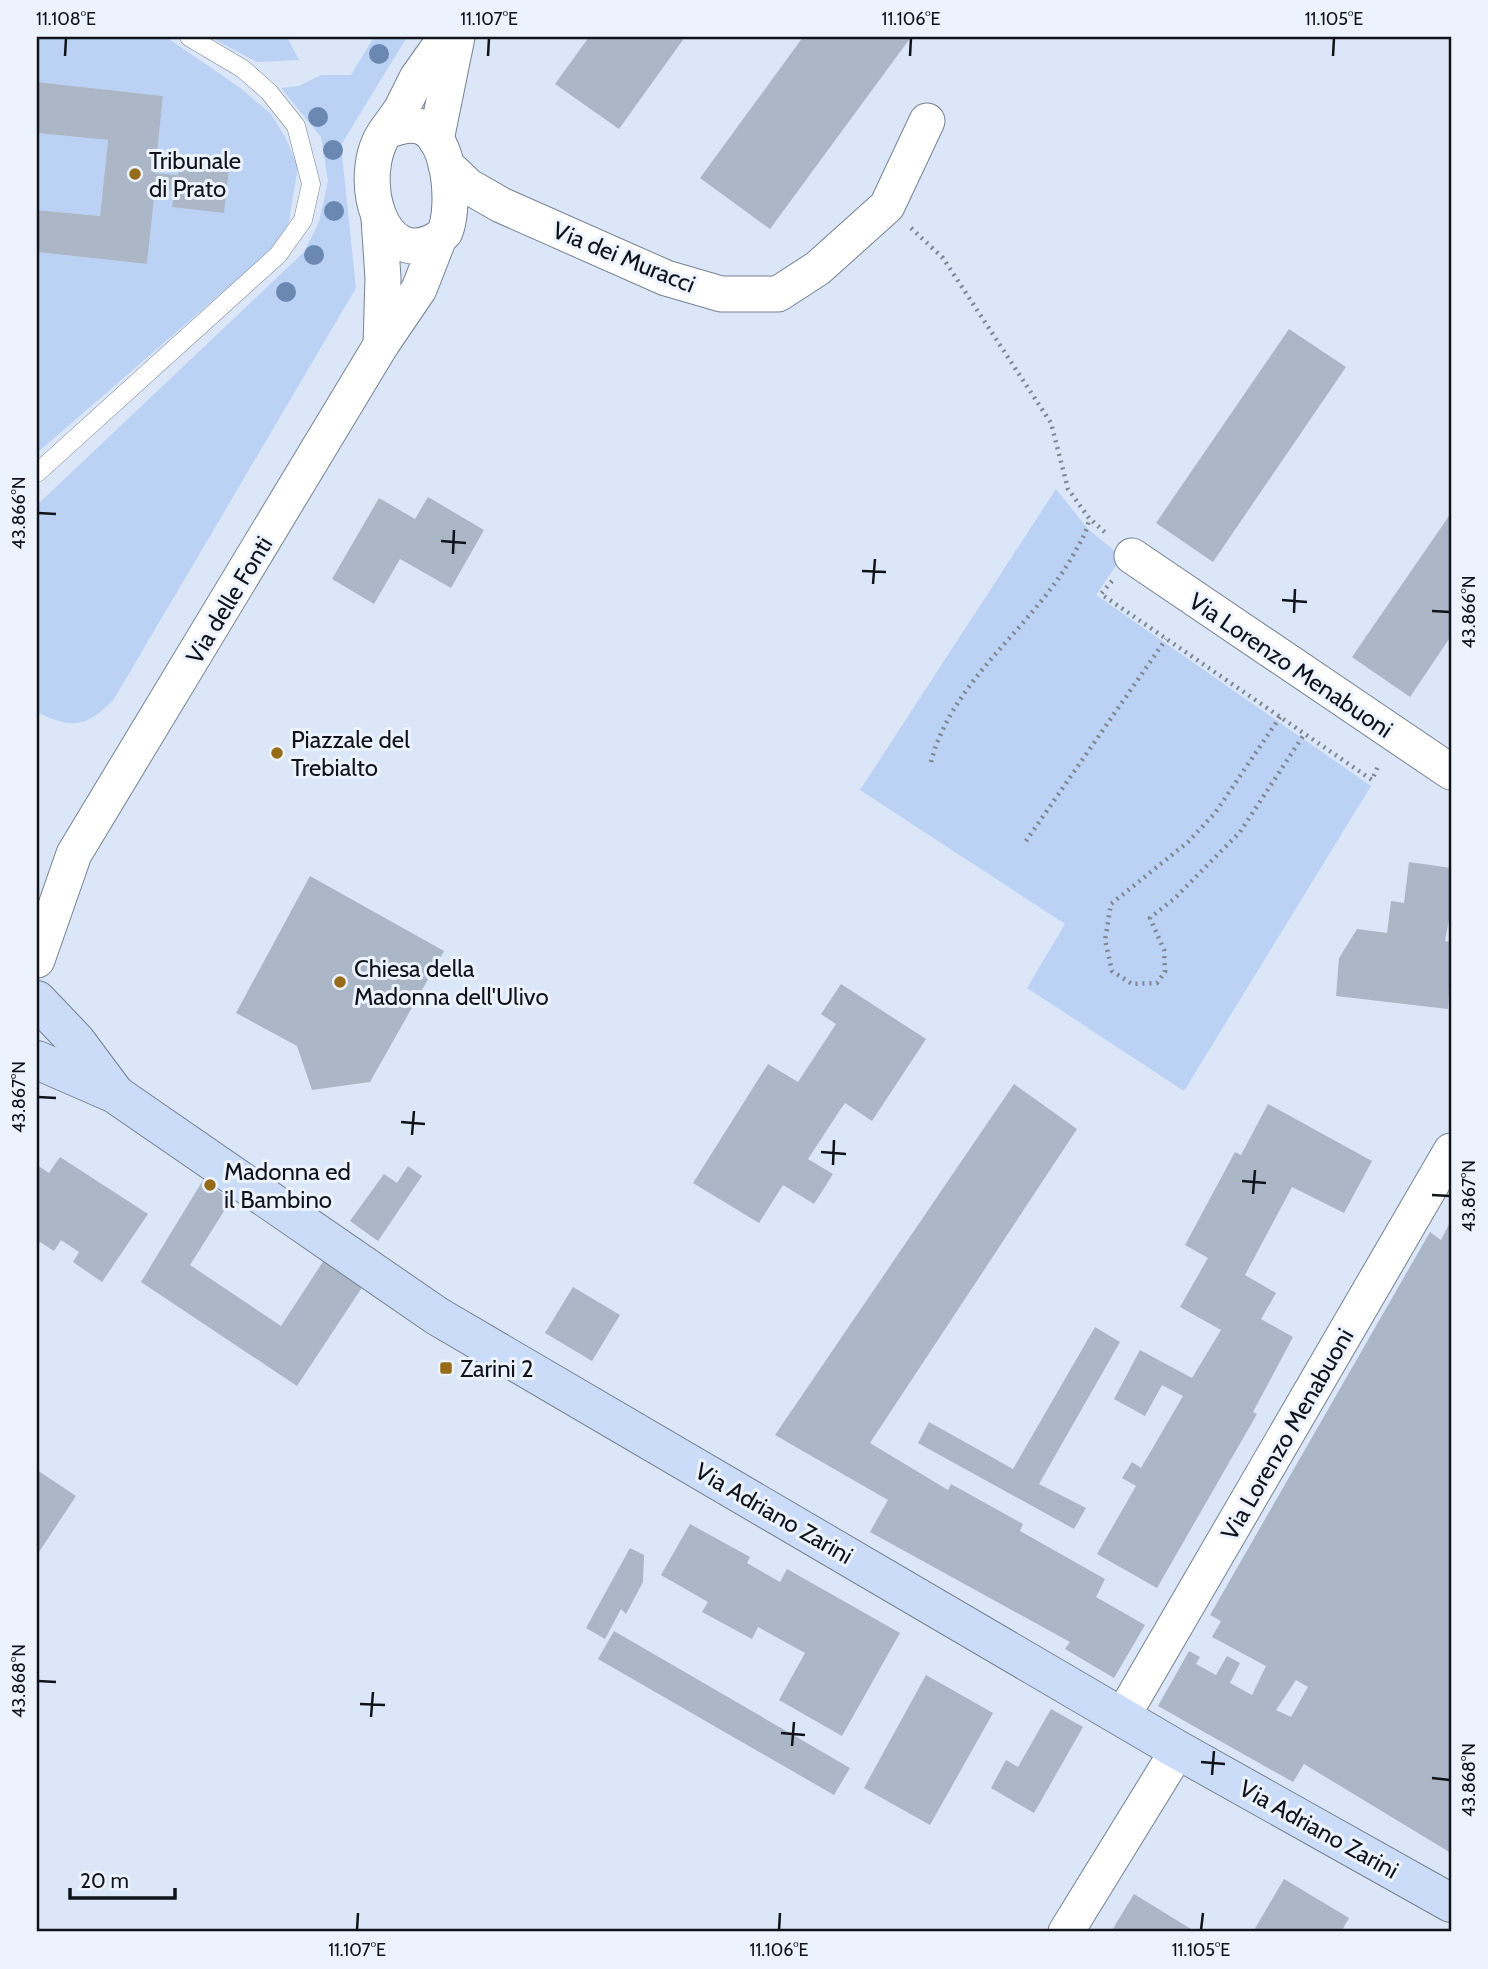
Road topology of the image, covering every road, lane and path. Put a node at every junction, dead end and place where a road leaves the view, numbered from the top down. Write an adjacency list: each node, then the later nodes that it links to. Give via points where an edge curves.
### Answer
1 (189, 37): 12 (lane, via 243,69 296,126 310,184 303,220 278,256)
2 (446, 37): 5 (street, Via delle Fonti)
3 (457, 37): 6 (street, Via delle Fonti)
4 (927, 121): 7 (street, Via dei Muracci)
5 (386, 131): 6 (street, via 411,125 424,128); 8 (street, Via delle Fonti, via 371,165)
6 (441, 152): 9 (street, Via dei Muracci, via 468,186); 10 (street, Via delle Fonti, via 450,200)
7 (887, 206): 9 (street, Via dei Muracci, via 818,268 778,295 721,294 666,278); 13 (path, via 943,258 1051,423 1068,489)
8 (379, 218): 10 (street, via 389,232 411,246); 11 (street, Via delle Fonti)
9 (530, 220): 10 (street, Via dei Muracci, via 496,218)
10 (442, 235): 11 (street, Via delle Fonti, via 418,289)
11 (381, 345): 22 (street, Via delle Fonti)
12 (37, 473)
13 (1089, 518): 14 (path); 19 (path, via 1088,529 1059,579 974,680 937,738)
14 (1132, 556): 15 (path, via 1101,594); 18 (street, Via Lorenzo Menabuoni)
15 (1166, 639): 16 (path); 21 (path)
16 (1280, 717): 17 (path); 17 (path, via 1215,813 1188,842 1111,904 1105,940 1112,971 1132,984 1157,983 1165,972 1164,950 1150,918 1240,832)
17 (1305, 733): 18 (path, via 1372,780)
18 (1392, 734): 20 (street, Via Lorenzo Menabuoni)
19 (931, 762)
20 (1451, 772)
21 (1026, 842)
22 (74, 854): 23 (street, Via delle Fonti); 24 (street, Via delle Fonti)
23 (37, 891)
24 (37, 960)
25 (37, 1000): 27 (street)
26 (37, 1060): 27 (street)
27 (116, 1094): 29 (street, Via Adriano Zarini, via 437,1317)
28 (1451, 1151): 29 (street, Via Lorenzo Menabuoni)
29 (1122, 1717): 30 (street, Via Adriano Zarini)
30 (1178, 1750): 31 (street, Via Adriano Zarini); 32 (street)
31 (1451, 1903)
32 (1066, 1932)

